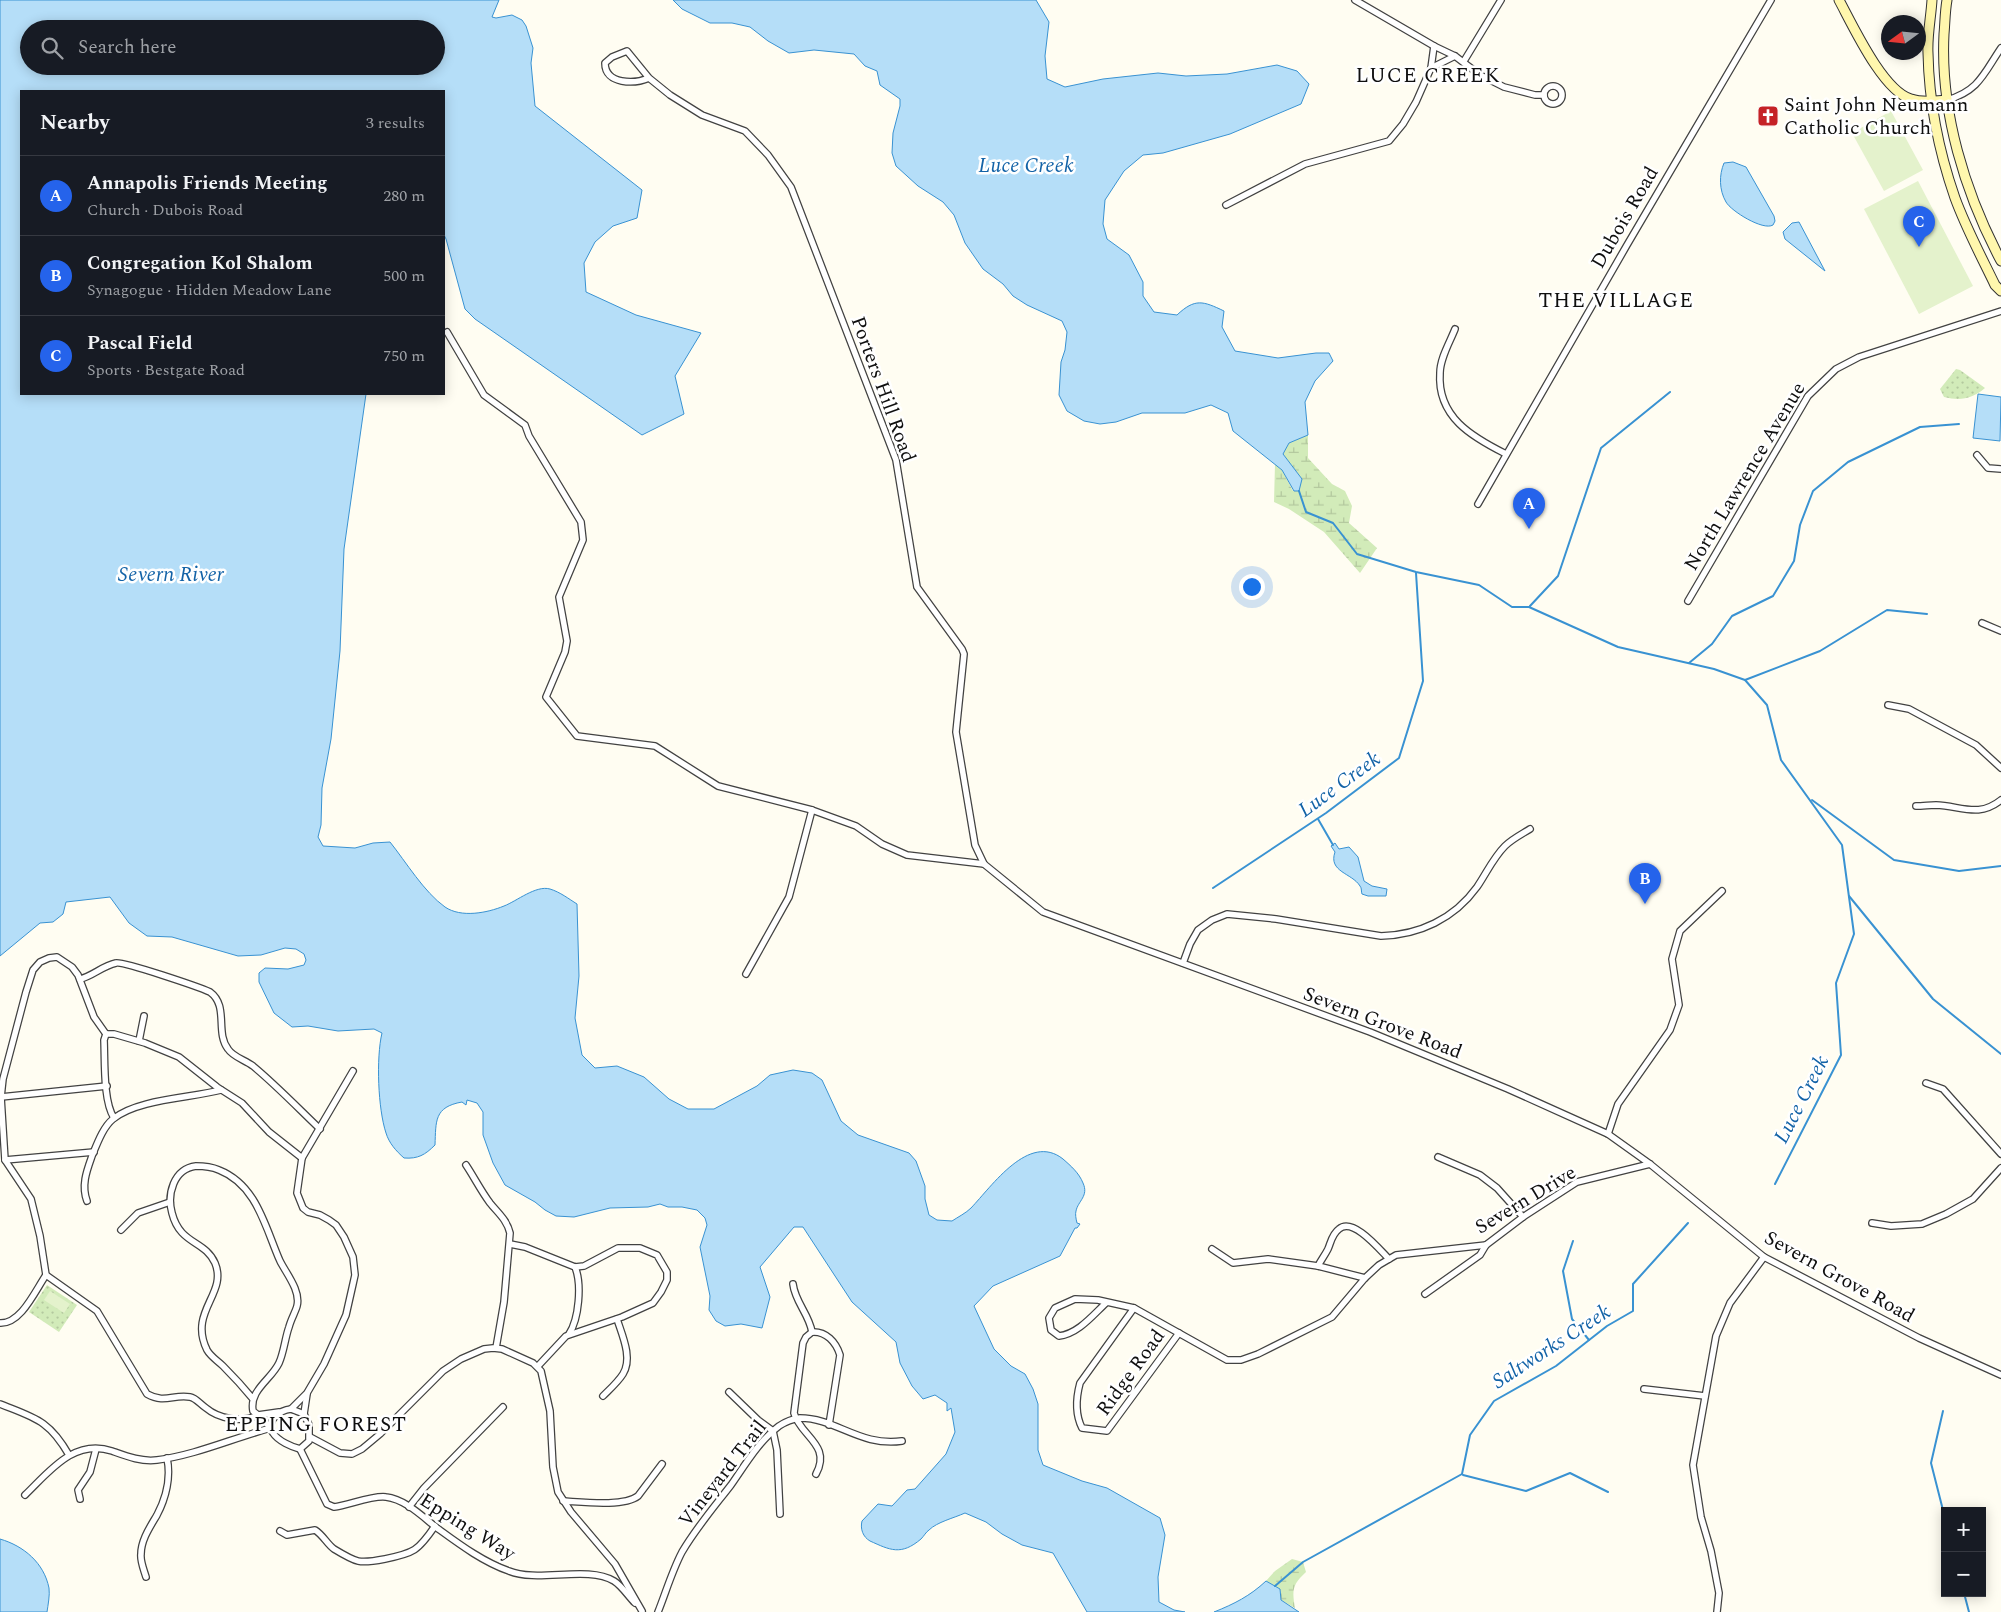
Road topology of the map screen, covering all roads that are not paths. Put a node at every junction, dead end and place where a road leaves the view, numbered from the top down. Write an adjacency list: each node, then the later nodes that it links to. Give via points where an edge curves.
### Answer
1 (1355, 0): 7 (street)
2 (1501, 0): 10 (street)
3 (1771, 0): 22 (street, Dubois Road)
4 (1839, 0): 15 (main road, via 1881,74 1894,89 1911,99)
5 (1932, 0): 15 (main road, via 1928,51)
6 (1947, 0): 14 (main road, via 1943,56)
7 (1434, 46): 9 (street); 11 (street)
8 (2001, 48): 14 (street, via 1977,85)
9 (1455, 56): 10 (street); 11 (street)
10 (1464, 61): 13 (street, via 1504,87)
11 (1430, 68): 16 (street, via 1404,124 1389,140 1305,164)
12 (649, 78): 12 (street, Porters Hill Road, via 626,51 605,63 608,74 619,80 638,82); 35 (street, Porters Hill Road, via 702,115 746,131 791,187 896,460 916,587 964,654 956,732 975,845)
13 (1544, 95)
14 (1946, 100): 15 (main road); 17 (main road, via 1964,175 1983,227)
15 (1931, 101): 18 (main road, via 1945,166 1956,199 1995,285)
16 (1226, 205)
17 (2001, 261)
18 (2001, 291)
19 (2001, 311): 26 (street, North Lawrence Avenue, via 1859,357 1836,369 1808,396)
20 (1455, 329): 22 (street, via 1440,371 1446,405 1468,433)
21 (447, 332): 33 (street, via 484,396 525,424 581,522 583,540 559,597 567,641 565,652 546,697 577,736 654,746 718,786)
22 (1506, 454): 25 (street, Dubois Road)
23 (1977, 455): 24 (street, via 1988,468)
24 (2001, 470)
25 (1478, 504)
26 (1688, 601)
27 (1982, 623): 28 (street)
28 (2001, 631)
29 (1888, 705): 30 (street, via 1909,710 1976,744)
30 (2001, 768)
31 (2001, 800): 32 (street, via 1985,809 1972,811 1937,805)
32 (1916, 806)
33 (812, 810): 35 (street, via 856,826 882,844 907,854); 38 (street, via 789,897)
34 (1530, 829): 37 (street, via 1506,846 1456,911 1427,927 1392,936 1369,935 1227,914 1198,930)
35 (984, 864): 37 (street, Severn Grove Road, via 1043,912)
36 (1722, 891): 50 (street, via 1680,931 1672,959 1679,1005 1670,1030 1618,1104)
37 (1183, 963): 50 (street, Severn Grove Road, via 1370,1032)
38 (746, 974)
39 (80, 980): 41 (street, via 91,1010); 47 (street, via 72,967 57,958 44,959 33,970 13,1039); 49 (street, via 120,962 210,992 217,998 228,1050 253,1066)
40 (144, 1016): 42 (street)
41 (106, 1034): 42 (street); 45 (street)
42 (139, 1041): 46 (street, via 179,1057)
43 (353, 1071): 49 (street)
44 (1926, 1083): 52 (street, via 1943,1089)
45 (107, 1086): 47 (street); 48 (street)
46 (221, 1090): 48 (street, via 135,1107); 54 (street, via 242,1103 269,1132)
47 (1, 1097): 55 (street)
48 (114, 1118): 51 (street)
49 (320, 1129): 54 (street)
50 (1608, 1134): 57 (street, Severn Grove Road)
51 (94, 1152): 55 (street); 59 (street, via 84,1184)
52 (2001, 1154)
53 (1438, 1157): 61 (street, via 1480,1175 1497,1188)
54 (302, 1158): 87 (street, via 297,1193 299,1202 308,1212 329,1220 341,1231 353,1257 355,1275 338,1335)
55 (5, 1160): 71 (street, via 31,1199)
56 (466, 1164): 64 (street, via 508,1226)
57 (1650, 1164): 61 (street, Severn Drive, via 1577,1182); 67 (street, Severn Grove Road)
58 (2001, 1168): 62 (street, via 1973,1200 1946,1214 1922,1224 1891,1226)
59 (87, 1200)
60 (170, 1202): 63 (street, via 143,1210); 90 (street, via 177,1228 210,1256 217,1271 214,1291 202,1319 201,1330 206,1347); 90 (street, via 175,1181 187,1169 209,1167 230,1175 254,1201 296,1292 297,1305 279,1363)
61 (1523, 1217): 65 (street, Severn Drive)
62 (1872, 1223)
63 (121, 1230)
64 (510, 1244): 70 (street); 82 (street)
65 (1486, 1245): 68 (street, Severn Drive, via 1396,1255); 74 (street, via 1480,1255)
66 (1212, 1249): 69 (street, via 1233,1263 1268,1259)
67 (1764, 1256): 84 (street, Severn Grove Road, via 1919,1338); 89 (street, via 1730,1303 1716,1336)
68 (1389, 1259): 69 (street, via 1360,1231 1344,1226 1331,1238); 72 (street, Severn Drive)
69 (1318, 1266): 72 (street)
70 (575, 1267): 77 (street, via 628,1247 657,1255 667,1276 656,1300); 81 (street, via 577,1312)
71 (46, 1275): 78 (street, via 18,1318); 96 (street, via 97,1310 148,1394 164,1400 190,1397 212,1413 224,1417 247,1419)
72 (1365, 1278): 80 (street, Severn Drive, via 1332,1317 1241,1360 1227,1360)
73 (793, 1284): 79 (street)
74 (1425, 1294)
75 (1106, 1303): 75 (street, Severn Drive, via 1086,1298 1065,1302 1055,1308 1049,1318 1051,1330 1059,1336 1065,1335 1084,1324); 76 (street, Severn Drive)
76 (1134, 1308): 80 (street, Severn Drive); 80 (street, Ridge Road, via 1080,1383 1076,1397 1082,1428 1107,1431)
77 (617, 1319): 81 (street); 88 (street, via 626,1363 622,1376)
78 (0, 1323)
79 (812, 1332): 97 (street, Vineyard Trail, via 803,1343 794,1406); 98 (street, via 826,1335 840,1355)
80 (1179, 1333)
81 (569, 1334): 83 (street)
82 (496, 1348): 83 (street); 101 (street, via 484,1349 449,1366 395,1421 357,1452 340,1453)
83 (538, 1366): 111 (street, via 550,1411 554,1475)
84 (2001, 1375)
85 (1644, 1389): 89 (street)
86 (729, 1392): 100 (street)
87 (307, 1394): 93 (street); 95 (street)
88 (603, 1396)
89 (1705, 1396): 119 (street, via 1693,1465 1701,1517 1719,1593)
90 (253, 1399): 96 (street, via 253,1411)
91 (0, 1404): 105 (street, via 47,1425)
92 (503, 1407): 112 (street, via 424,1488)
93 (290, 1409): 94 (street); 95 (street)
94 (280, 1412): 96 (street); 99 (street, via 273,1419)
95 (304, 1414): 101 (street)
96 (258, 1416): 99 (street)
97 (796, 1419): 98 (street); 100 (street, Vineyard Trail); 108 (street, via 820,1452 821,1462)
98 (829, 1425): 102 (street, via 871,1440)
99 (271, 1428): 104 (street, via 276,1436); 106 (street, via 187,1455)
100 (773, 1431): 113 (street); 118 (street, Vineyard Trail, via 690,1540 678,1560)
101 (310, 1437): 104 (street, via 308,1444)
102 (902, 1441)
103 (96, 1449): 105 (street); 106 (street, via 154,1461); 110 (street, via 90,1472 78,1490)
104 (300, 1450): 112 (street, Epping Way, via 327,1504 334,1507 347,1505 378,1496)
105 (69, 1455): 109 (street)
106 (167, 1458): 116 (street, via 167,1488 148,1529 140,1556)
107 (662, 1464): 111 (street, via 634,1499)
108 (816, 1474)
109 (26, 1495)
110 (80, 1499)
111 (563, 1502): 117 (street, via 615,1564)
112 (409, 1508): 114 (street, Epping Way)
113 (780, 1514)
114 (435, 1526): 115 (street, via 413,1552 369,1563 352,1559 332,1548 315,1530 287,1535); 117 (street, Epping Way, via 511,1572 586,1575 612,1580)
115 (280, 1531)
116 (146, 1577)
117 (642, 1612)
118 (658, 1612)
119 (1717, 1612)

